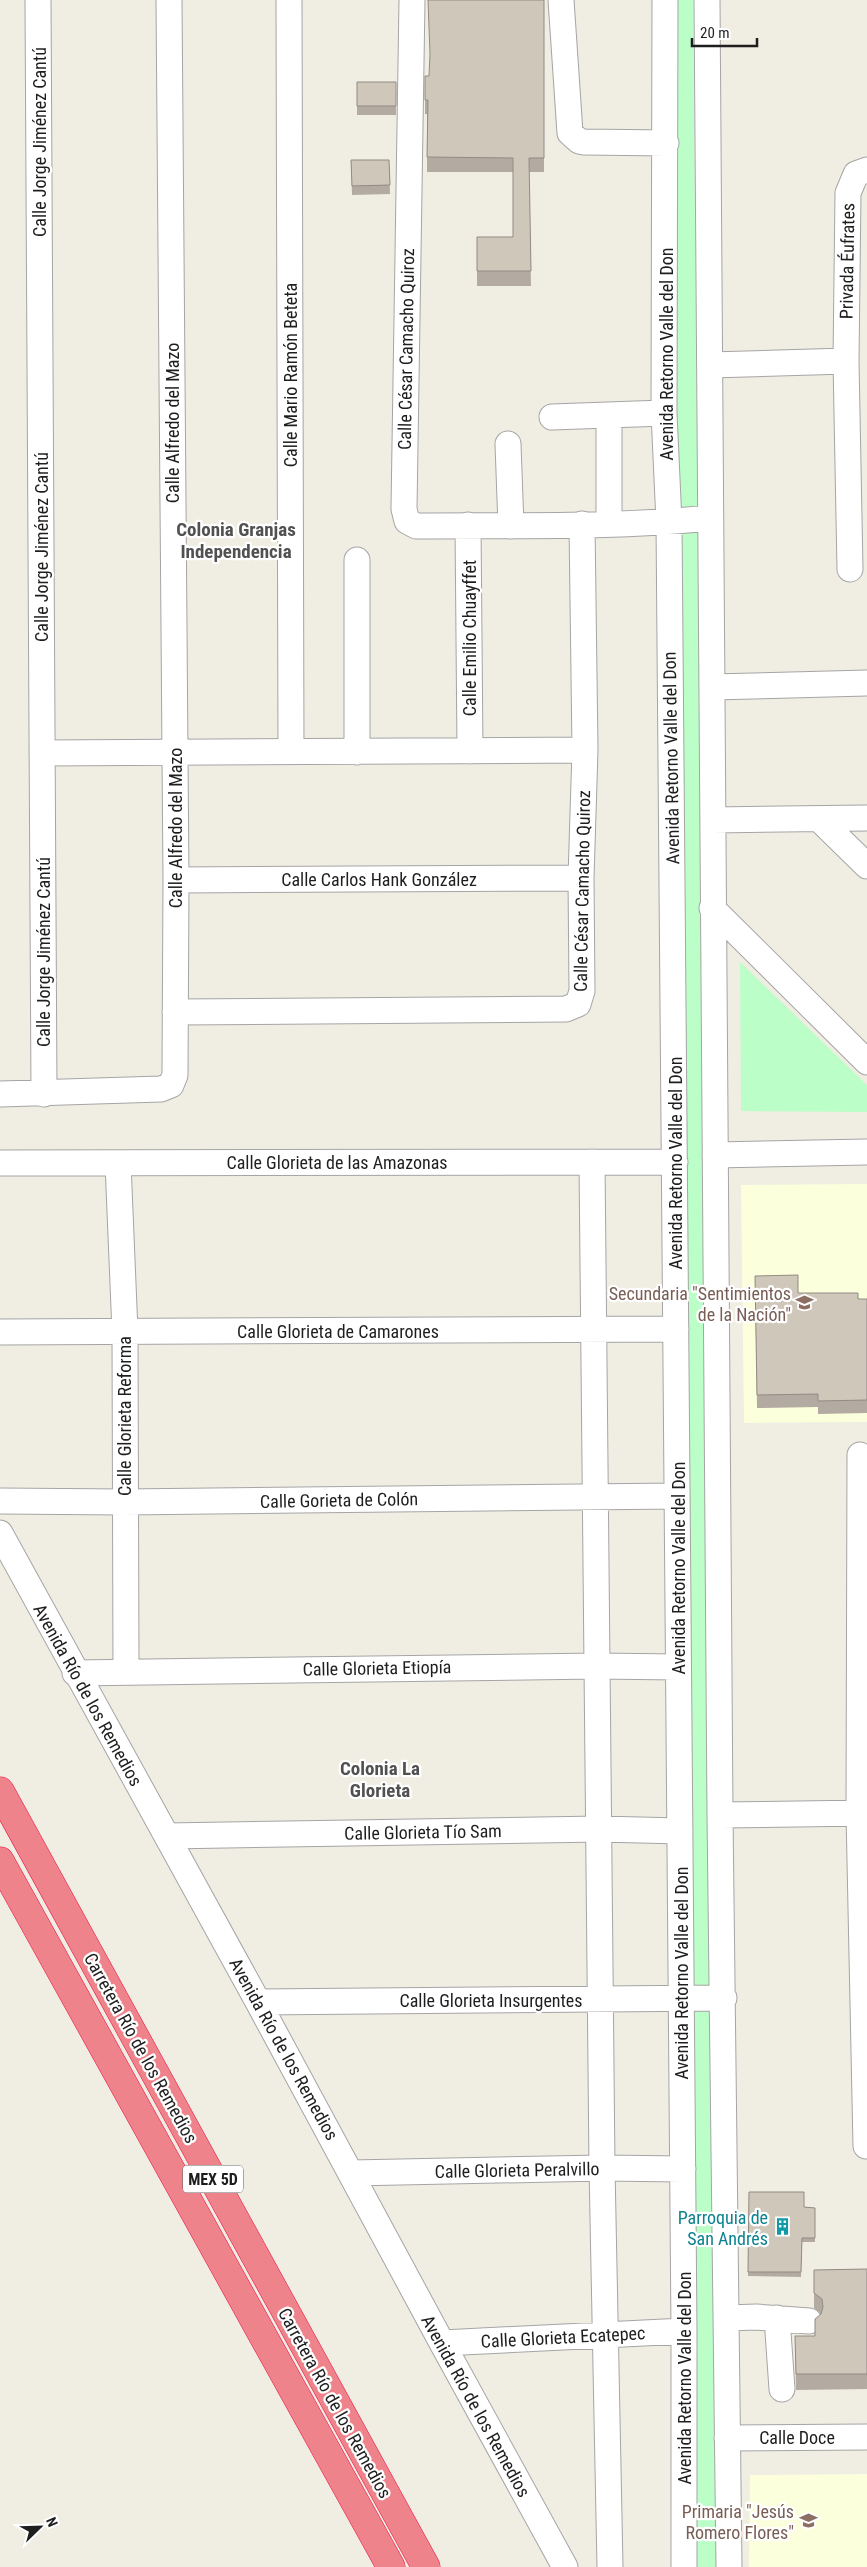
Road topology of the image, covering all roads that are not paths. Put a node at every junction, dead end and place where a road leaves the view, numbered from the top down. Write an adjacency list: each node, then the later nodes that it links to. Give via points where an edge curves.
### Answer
1 (38, 0): 32 (street, Calle Jorge Jiménez Cantú)
2 (169, 0): 28 (street, Calle Alfredo del Mazo)
3 (289, 0): 29 (street, Calle Mario Ramón Beteta)
4 (412, 0): 20 (street, Calle César Camacho Quiroz, via 404,509 407,521 412,524)
5 (561, 0): 8 (street, via 570,133 584,142)
6 (665, 0): 8 (street, Avenida Retorno Valle del Don)
7 (707, 0): 11 (street)
8 (666, 143): 12 (street, Avenida Retorno Valle del Don)
9 (867, 170): 10 (street, Privada Éufrates, via 856,174 848,193)
10 (846, 360): 11 (street); 22 (street, Privada Éufrates)
11 (710, 366): 16 (street)
12 (664, 413): 13 (street); 17 (street, Avenida Retorno Valle del Don)
13 (608, 415): 14 (street); 19 (street)
14 (552, 417)
15 (508, 444): 21 (street)
16 (709, 518): 17 (street, Calle César Camacho Quiroz); 26 (street)
17 (669, 522): 19 (street, Calle César Camacho Quiroz); 47 (street, Avenida Retorno Valle del Don)
18 (582, 524): 19 (street, Calle César Camacho Quiroz); 21 (street, Calle César Camacho Quiroz); 27 (street, Calle César Camacho Quiroz)
19 (609, 524)
20 (468, 526): 21 (street, Calle César Camacho Quiroz); 30 (street, Calle Emilio Chuayffet)
21 (511, 526)
22 (858, 543): 24 (street, Privada Éufrates)
23 (357, 560): 31 (street)
24 (850, 569)
25 (867, 683): 26 (street)
26 (712, 687): 35 (street)
27 (585, 750): 30 (street); 37 (street, Calle César Camacho Quiroz)
28 (175, 751): 29 (street); 32 (street); 38 (street, Calle Alfredo del Mazo)
29 (291, 751): 31 (street)
30 (470, 751): 31 (street)
31 (357, 752)
32 (42, 753): 43 (street, Calle Jorge Jiménez Cantú)
33 (867, 818): 34 (street)
34 (819, 819): 35 (street); 36 (street)
35 (713, 820): 39 (street)
36 (867, 866)
37 (581, 878): 38 (street, Calle Carlos Hank González); 40 (street, Calle César Camacho Quiroz, via 582,991 578,1004 573,1007)
38 (176, 880): 40 (street, Calle Alfredo del Mazo)
39 (712, 908): 41 (street); 45 (street)
40 (175, 1012): 43 (street, Calle Alfredo del Mazo, via 175,1075 171,1086)
41 (867, 1062)
42 (0, 1094): 43 (street)
43 (44, 1094)
44 (867, 1152): 45 (street)
45 (716, 1155): 66 (street)
46 (592, 1162): 47 (street, Calle Glorieta de las Amazonas); 49 (street, Calle Glorieta de las Amazonas); 51 (street)
47 (675, 1162): 50 (street, Avenida Retorno Valle del Don)
48 (0, 1163): 49 (street, Calle Glorieta de las Amazonas)
49 (118, 1163): 53 (street, Calle Glorieta Reforma)
50 (676, 1329): 51 (street, Calle Glorieta de Camarones); 55 (street, Avenida Retorno Valle del Don)
51 (593, 1330): 53 (street, Calle Glorieta de Camarones); 56 (street)
52 (0, 1332): 53 (street, Calle Glorieta de Camarones)
53 (125, 1332): 58 (street, Calle Glorieta Reforma)
54 (860, 1455): 65 (street)
55 (677, 1496): 56 (street, Calle Gorieta de Colón); 61 (street, Avenida Retorno Valle del Don)
56 (595, 1497): 58 (street, Calle Gorieta de Colón); 60 (street)
57 (0, 1501): 58 (street, Calle Gorieta de Colón)
58 (124, 1502): 62 (street, Calle Glorieta Reforma)
59 (0, 1533): 63 (street, Avenida Río de los Remedios)
60 (597, 1666): 61 (street, Calle Glorieta Etiopía); 62 (street, Calle Glorieta Etiopía); 67 (street)
61 (678, 1667): 68 (street, Avenida Retorno Valle del Don)
62 (126, 1670): 63 (street, Calle Glorieta Etiopía)
63 (75, 1673): 69 (street, Avenida Río de los Remedios)
64 (0, 1791): 89 (highway, Carretera Río de los Remedios / MEX 5D)
65 (863, 1813): 66 (street); 75 (street)
66 (720, 1816): 71 (street)
67 (600, 1829): 68 (street, Calle Glorieta Tío Sam); 69 (street, Calle Glorieta Tío Sam); 73 (street)
68 (680, 1831): 72 (street, Avenida Retorno Valle del Don)
69 (167, 1836): 74 (street, Avenida Río de los Remedios)
70 (0, 1861): 88 (highway, Carretera Río de los Remedios / MEX 5D)
71 (724, 1998): 72 (street, Calle Glorieta Insurgentes); 79 (street)
72 (682, 1999): 73 (street, Calle Glorieta Insurgentes); 77 (street, Avenida Retorno Valle del Don)
73 (601, 2000): 74 (street, Calle Glorieta Insurgentes); 76 (street)
74 (258, 2002): 78 (street, Avenida Río de los Remedios)
75 (866, 2146)
76 (602, 2168): 77 (street, Calle Glorieta Peralvillo); 78 (street, Calle Glorieta Peralvillo); 83 (street)
77 (683, 2169): 82 (street, Avenida Retorno Valle del Don)
78 (351, 2173): 84 (street, Avenida Río de los Remedios)
79 (728, 2318): 80 (street); 87 (street)
80 (777, 2318): 81 (street); 85 (street)
81 (809, 2321)
82 (684, 2331): 83 (street, Calle Glorieta Ecatepec); 92 (street, Avenida Retorno Valle del Don)
83 (606, 2336): 84 (street, Calle Glorieta Ecatepec); 91 (street)
84 (442, 2344): 90 (street, Avenida Río de los Remedios)
85 (782, 2389)
86 (867, 2437): 87 (street, Calle Doce)
87 (727, 2438): 93 (street)
88 (391, 2567)
89 (426, 2567)
90 (565, 2567)
91 (610, 2567)
92 (684, 2567)
93 (729, 2567)

